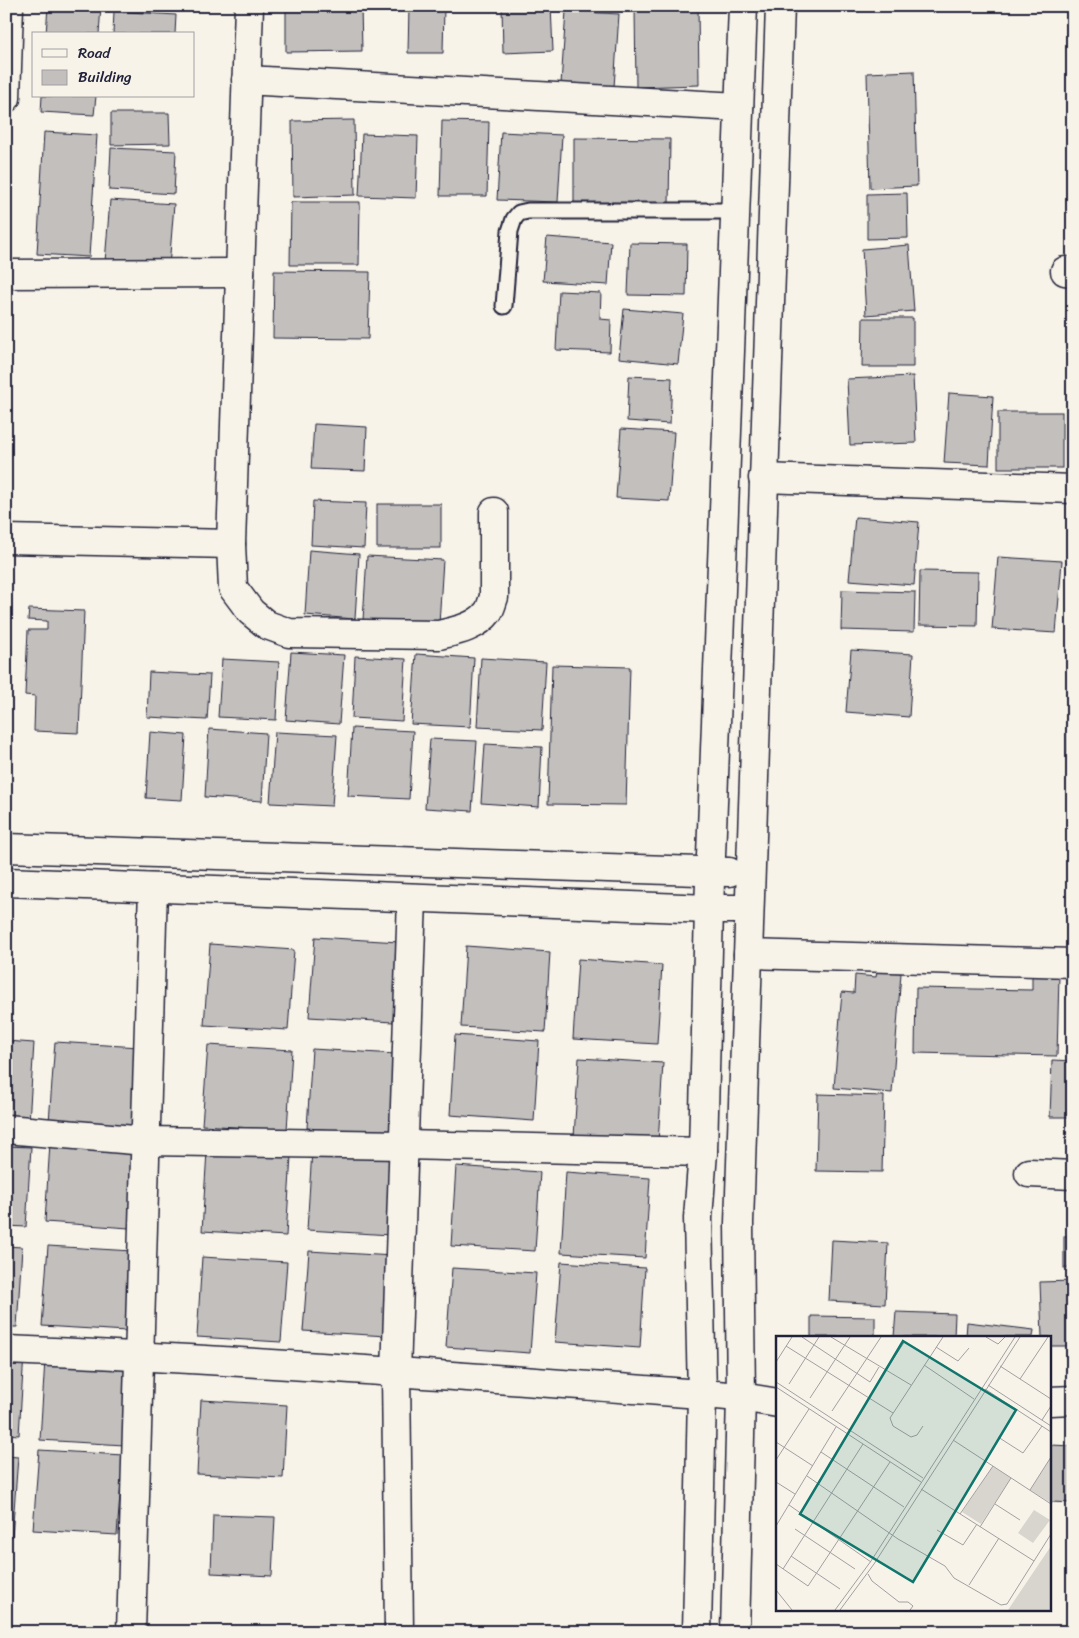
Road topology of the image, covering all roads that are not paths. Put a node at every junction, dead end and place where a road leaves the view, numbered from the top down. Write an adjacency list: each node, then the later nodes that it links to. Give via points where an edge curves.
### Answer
1 (9, 6): 6 (street)
2 (249, 6): 5 (street)
3 (743, 6): 7 (street)
4 (780, 6): 12 (street)
5 (246, 80): 7 (street); 9 (street)
6 (6, 98)
7 (739, 107): 8 (street)
8 (735, 211): 11 (lane, via 519,213 510,231); 18 (street)
9 (240, 273): 10 (street); 16 (street)
10 (6, 274)
11 (504, 306)
12 (763, 478): 13 (street); 19 (street)
13 (1073, 489)
14 (494, 512): 16 (street, via 494,597 490,611 459,631 439,635 289,633 267,626 251,612 233,588)
15 (6, 539): 16 (street)
16 (231, 544)
17 (6, 848): 18 (street)
18 (711, 872): 19 (street); 24 (street)
19 (750, 873): 23 (street)
20 (6, 882): 21 (street)
21 (153, 888): 22 (street); 28 (street)
22 (412, 898): 24 (street); 29 (street)
23 (749, 908): 24 (street); 25 (street)
24 (709, 909): 30 (street)
25 (748, 954): 26 (street); 37 (street, via 739,1223)
26 (1073, 963)
27 (6, 1129): 28 (street)
28 (146, 1141): 29 (street); 34 (street)
29 (404, 1145): 30 (street); 35 (street)
30 (703, 1152): 36 (street, via 698,1218)
31 (1029, 1174): 32 (street)
32 (1073, 1175)
33 (6, 1350): 34 (street)
34 (139, 1356): 35 (street); 41 (street)
35 (396, 1373): 36 (street); 42 (street)
36 (702, 1394): 37 (street); 43 (street)
37 (741, 1397): 40 (street); 44 (street)
38 (1073, 1400): 39 (street)
39 (1052, 1401)
40 (776, 1403)
41 (131, 1632)
42 (399, 1632)
43 (697, 1632)
44 (735, 1632)

